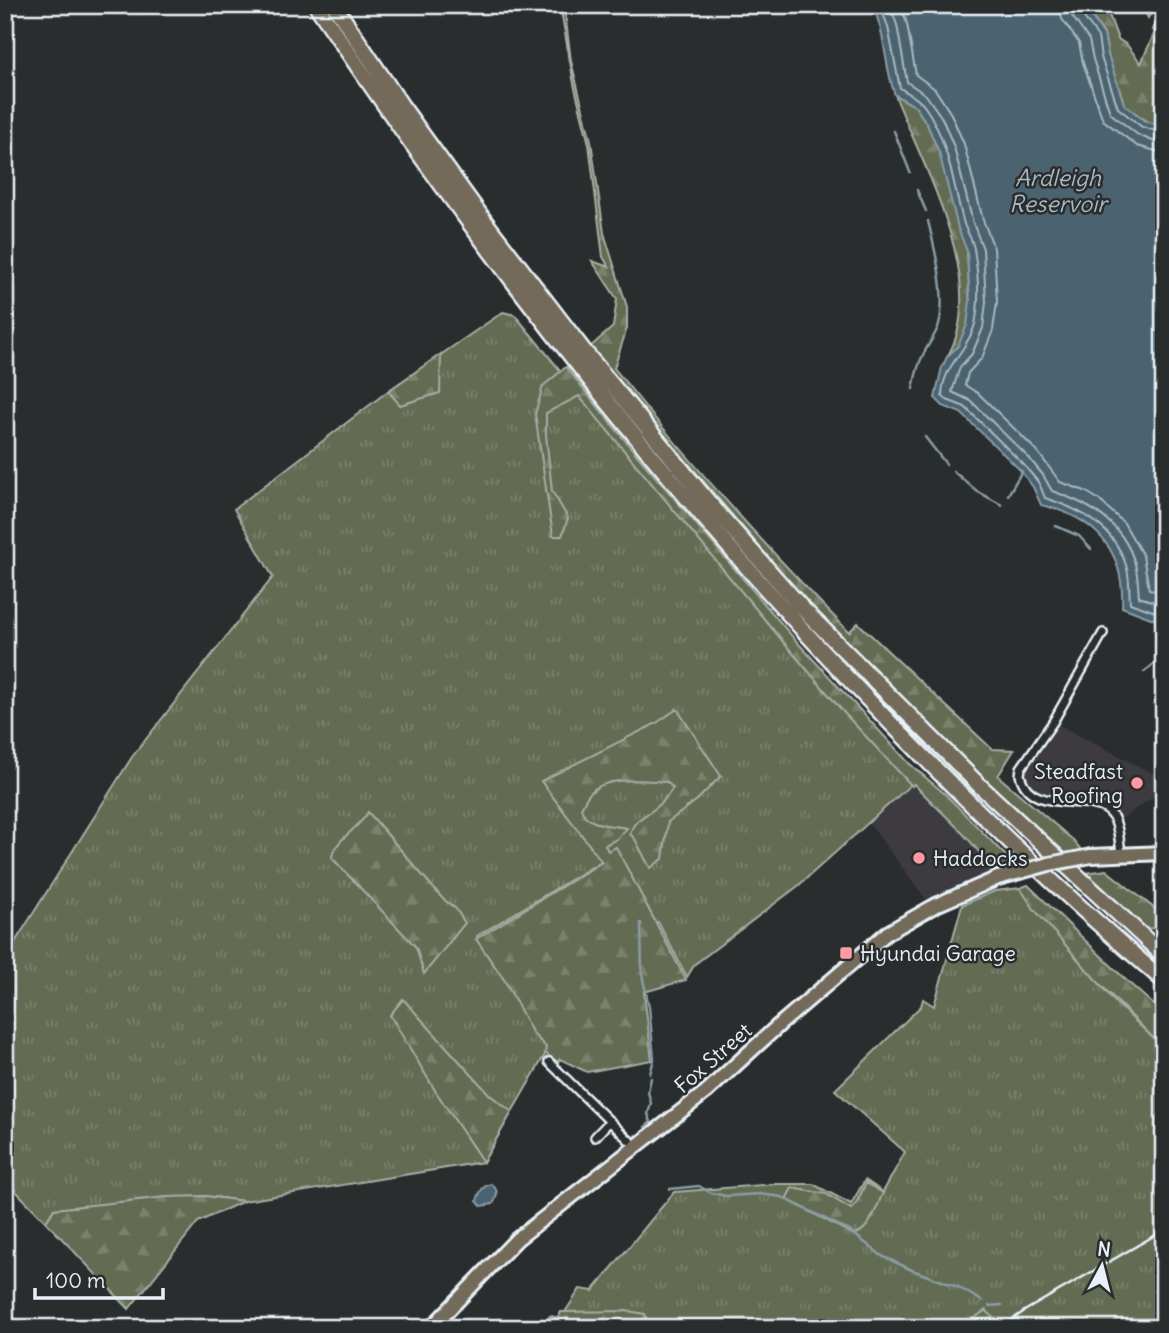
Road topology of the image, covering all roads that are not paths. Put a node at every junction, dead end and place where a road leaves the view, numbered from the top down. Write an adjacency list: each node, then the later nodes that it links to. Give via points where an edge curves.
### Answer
1 (316, 5): 7 (highway, via 518,291 710,527 878,712 963,797)
2 (334, 5): 6 (highway, via 489,227 711,505 802,608 979,785)
3 (1103, 632): 4 (street, via 1020,775 1027,788 1046,800 1102,807 1111,813)
4 (1121, 853): 5 (main road, Fox Street); 11 (main road, Fox Street, bridge, via 1049,864 998,878 887,933 706,1092)
5 (1164, 853)
6 (1164, 956)
7 (1164, 981)
8 (549, 1062): 9 (street)
9 (610, 1122): 10 (street); 11 (street)
10 (595, 1137)
11 (631, 1142): 12 (main road, Fox Street, via 517,1239)
12 (431, 1328)

